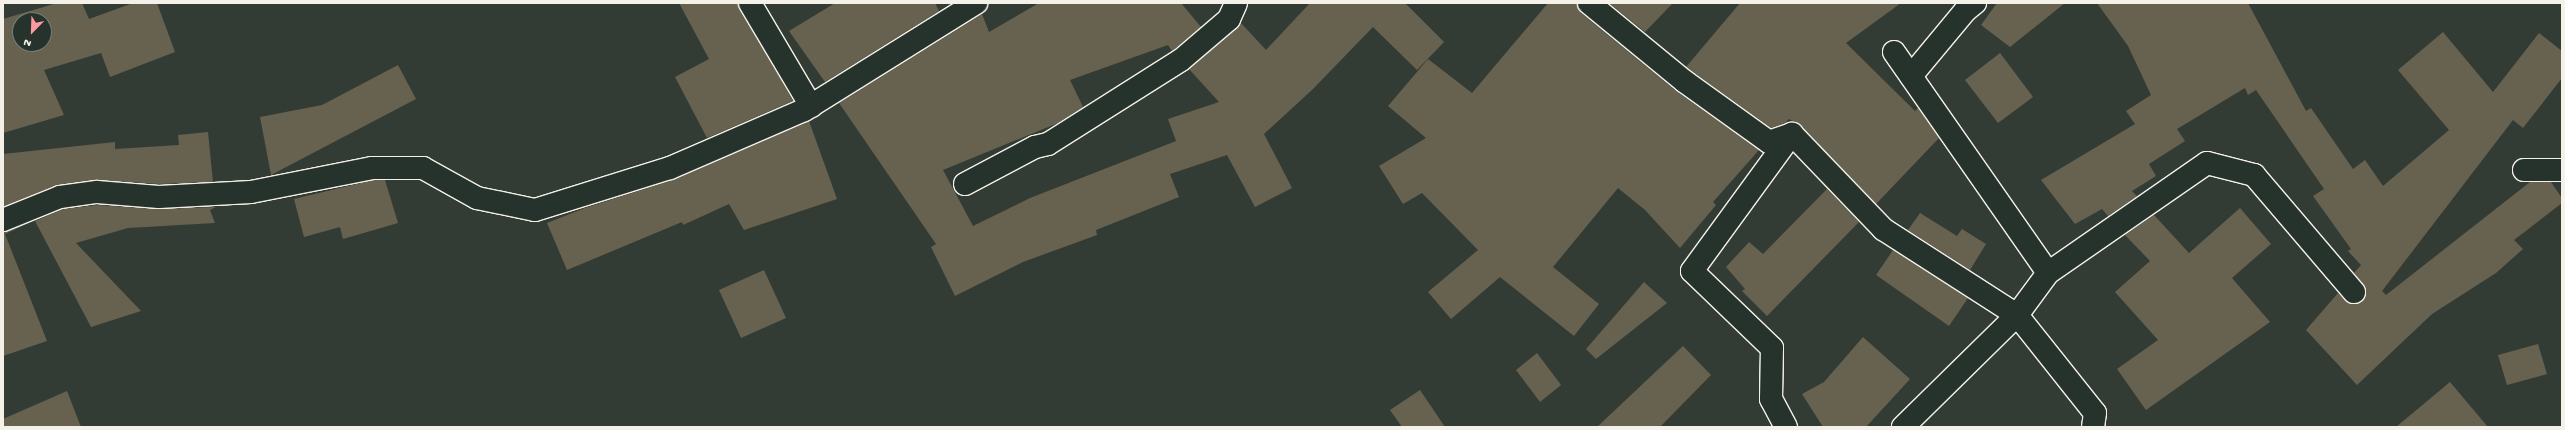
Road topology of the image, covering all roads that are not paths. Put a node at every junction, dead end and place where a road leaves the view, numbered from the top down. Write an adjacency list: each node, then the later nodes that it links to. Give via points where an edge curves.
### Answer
1 (976, 3): 8 (street)
2 (1236, 3): 12 (street, via 1229,19 1182,60 1048,144 1035,147)
3 (1589, 3): 9 (street, via 1684,81 1769,142)
4 (1975, 3): 7 (street)
5 (755, 5): 8 (street)
6 (1894, 52): 7 (street)
7 (1911, 76): 14 (street)
8 (811, 106): 13 (street, via 670,168 535,210 477,198 423,168 372,168 251,192 159,197 97,192 60,197)
9 (1792, 134): 16 (street, via 1883,229); 17 (street, via 1692,271 1772,348 1771,399)
10 (2524, 170): 11 (street)
11 (2562, 170)
12 (965, 184)
13 (3, 220)
14 (2048, 273): 15 (street, via 2207,163 2254,175); 16 (street)
15 (2354, 292)
16 (2017, 316): 18 (street); 19 (street, via 2095,413)
17 (1786, 427)
18 (1903, 427)
19 (2093, 427)

